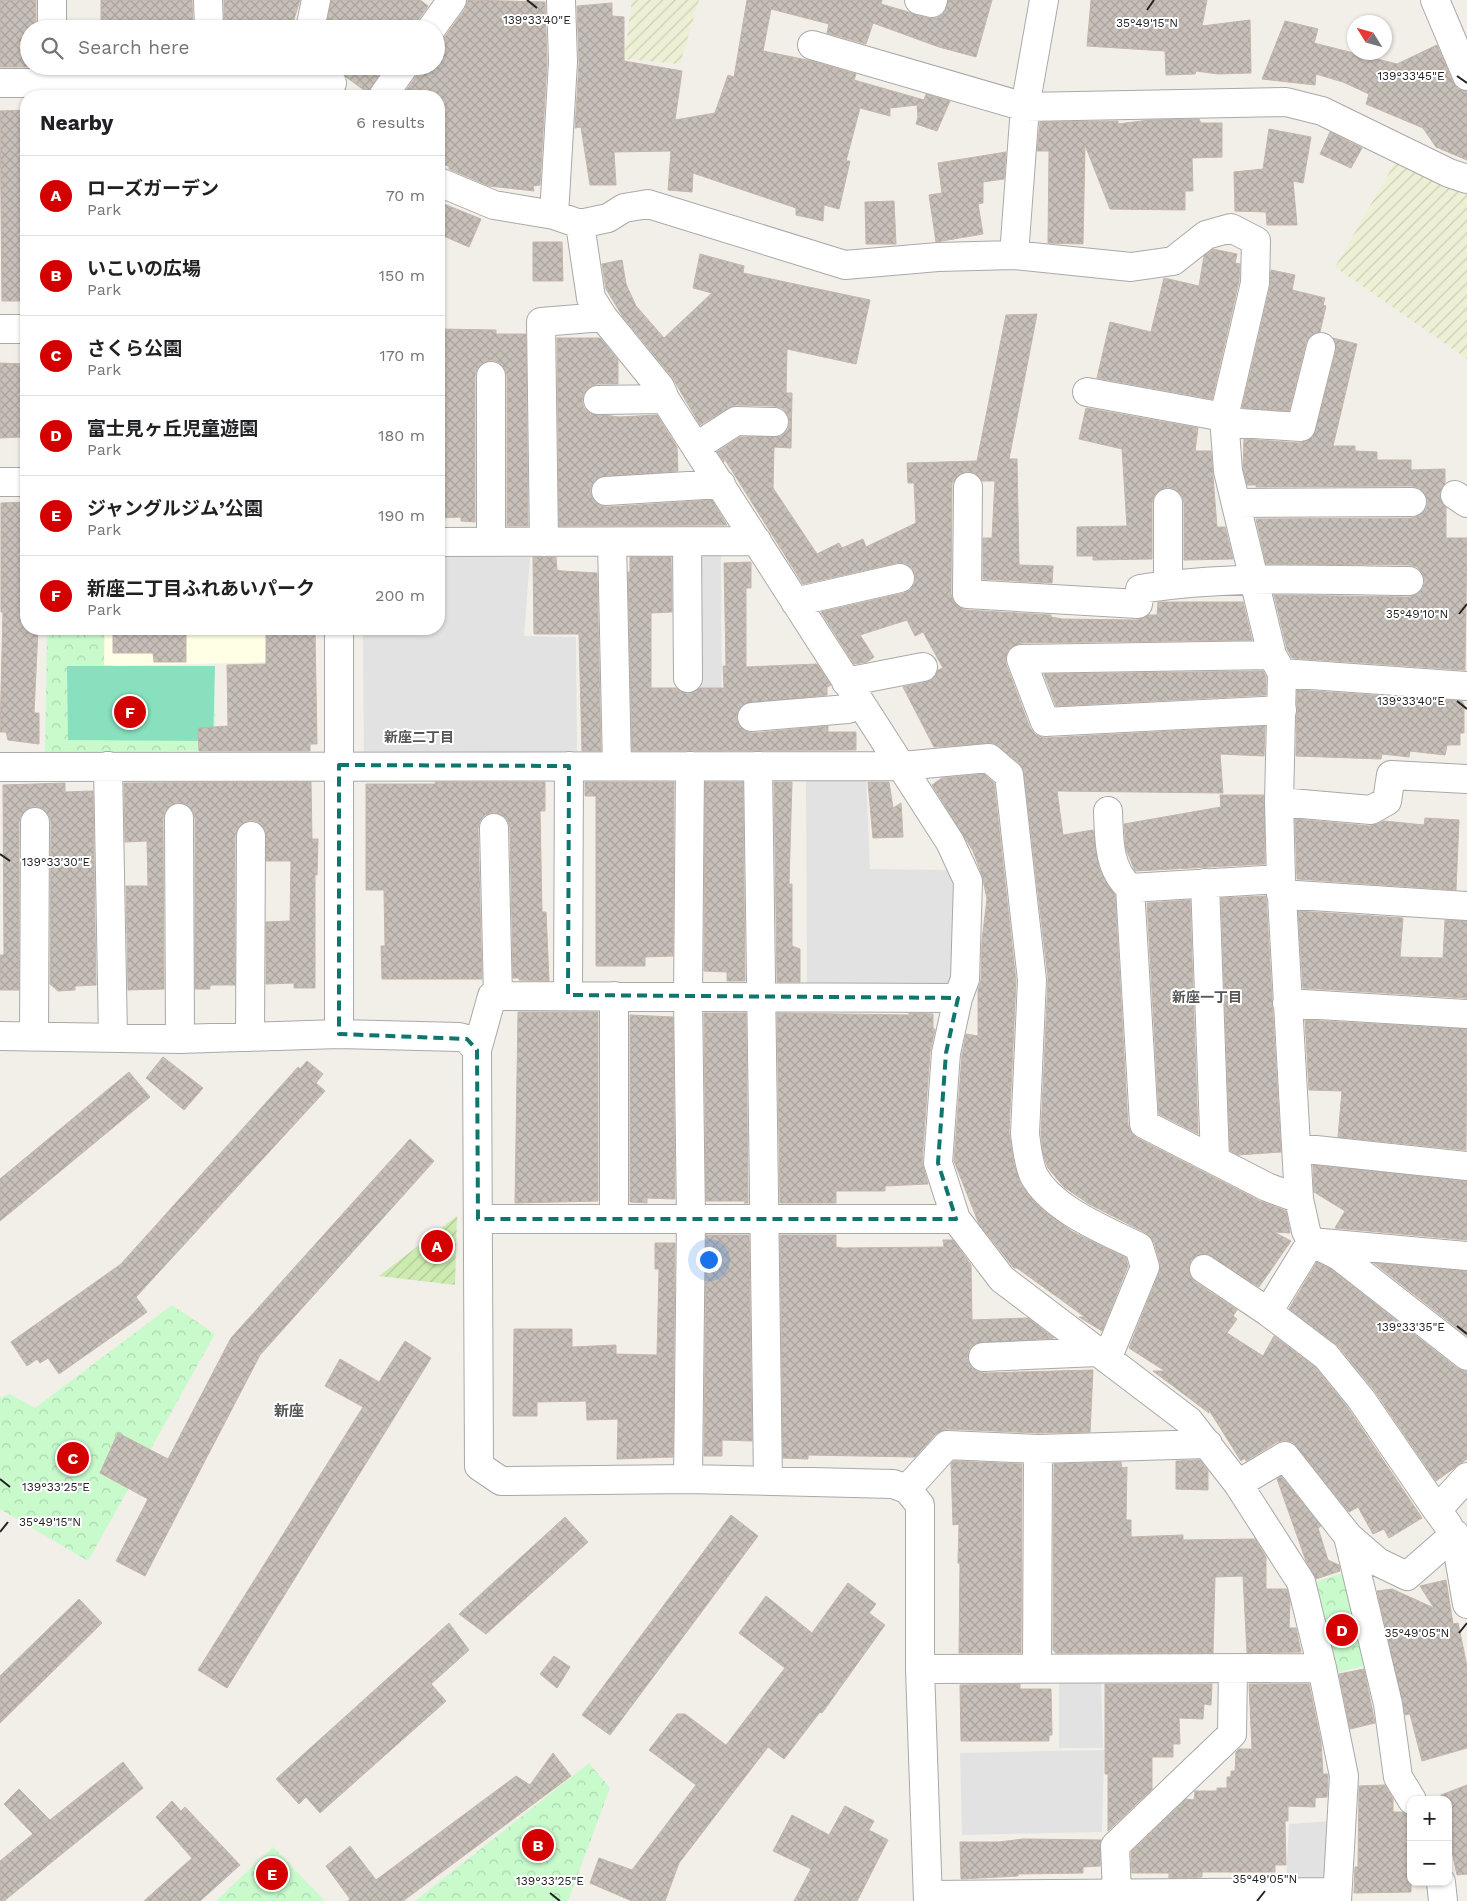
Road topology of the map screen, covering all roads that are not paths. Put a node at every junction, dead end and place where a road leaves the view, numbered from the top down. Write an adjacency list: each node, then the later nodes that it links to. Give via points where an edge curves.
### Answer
1 (52, 0): 10 (street)
2 (208, 0): 11 (street)
3 (316, 0): 12 (street)
4 (452, 0): 13 (street)
5 (561, 0): 28 (street, via 563,62)
6 (919, 0): 7 (street, via 932,3)
7 (933, 0)
8 (1044, 0): 25 (street)
9 (1435, 0): 19 (street)
10 (52, 20)
11 (209, 20)
12 (312, 20)
13 (438, 20)
14 (812, 45): 25 (street)
15 (51, 75): 21 (street); 22 (street)
16 (208, 75): 22 (street)
17 (212, 75): 23 (street)
18 (398, 75): 24 (street)
19 (1467, 76)
20 (332, 82): 23 (street)
21 (0, 83)
22 (171, 90)
23 (246, 90)
24 (387, 90)
25 (1025, 107): 26 (street, via 1286,102 1322,111); 30 (street)
26 (1467, 179)
27 (445, 185): 28 (street, via 494,205)
28 (554, 215): 29 (street)
29 (580, 224): 30 (street, via 608,218 624,208 648,204 845,265); 31 (street, via 591,298)
30 (1014, 255): 39 (street, via 1131,267 1173,261 1206,234 1231,228 1256,241 1255,283)
31 (604, 317): 38 (street, via 660,387); 53 (street, via 541,322)
32 (0, 329): 33 (street)
33 (20, 329)
34 (1321, 347): 39 (street, via 1301,427)
35 (491, 376): 52 (street)
36 (1087, 392): 39 (street)
37 (598, 400): 38 (street)
38 (665, 400): 41 (street)
39 (1224, 419): 49 (street, via 1228,471)
40 (774, 422): 41 (street, via 736,421)
41 (697, 446): 44 (street)
42 (0, 482): 43 (street)
43 (20, 482)
44 (721, 484): 46 (street); 50 (street)
45 (968, 487): 59 (street, via 967,594 1138,604 1140,589)
46 (606, 491)
47 (1412, 502): 49 (street)
48 (1168, 503): 59 (street)
49 (1236, 503): 57 (street)
50 (757, 541): 55 (street); 60 (street)
51 (445, 542): 52 (street)
52 (491, 542): 53 (street)
53 (544, 542): 54 (street)
54 (612, 542): 55 (street); 72 (street)
55 (687, 542): 64 (street)
56 (900, 578): 60 (street)
57 (1253, 579): 58 (street); 59 (street); 62 (street)
58 (1409, 581)
59 (1168, 584)
60 (795, 602): 66 (street)
61 (339, 635): 69 (street)
62 (1277, 664): 65 (street); 67 (street); 67 (street, via 1021,659 1046,722)
63 (924, 667): 66 (street)
64 (688, 678)
65 (1467, 686)
66 (852, 693): 68 (street, via 848,709); 75 (street)
67 (1282, 710): 78 (street)
68 (752, 716)
69 (339, 765): 70 (street); 71 (street); 96 (street)
70 (108, 766): 76 (street); 100 (street)
71 (569, 766): 72 (street); 88 (street)
72 (617, 766): 73 (street)
73 (690, 766): 74 (street); 92 (street)
74 (758, 766): 75 (street); 91 (street)
75 (902, 766): 93 (street, via 950,842 968,881 965,979); 116 (street, via 989,758 1008,775 1032,980 1025,1134 1028,1158 1035,1177 1064,1209 1139,1247 1145,1267)
76 (0, 767)
77 (1467, 779): 78 (street, via 1391,775 1387,801 1371,810)
78 (1279, 802): 85 (street)
79 (1108, 811): 86 (street, via 1109,849 1122,880)
80 (179, 818): 101 (street)
81 (35, 822): 98 (street)
82 (494, 828): 89 (street)
83 (251, 836): 99 (street)
84 (1205, 883): 85 (street); 86 (street); 104 (street)
85 (1281, 886): 87 (street); 94 (street)
86 (1130, 888): 104 (street, via 1144,1124)
87 (1467, 906)
88 (568, 995): 89 (street); 90 (street)
89 (498, 996): 102 (street, via 492,996)
90 (614, 996): 92 (street); 108 (street)
91 (763, 996): 92 (street); 93 (street); 110 (street)
92 (688, 997): 109 (street)
93 (958, 998): 111 (street, via 946,1053 938,1163)
94 (1287, 1003): 95 (street); 103 (street)
95 (1467, 1014)
96 (339, 1034): 99 (street); 102 (street, via 459,1037 468,1039)
97 (0, 1036): 98 (street)
98 (34, 1036): 100 (street)
99 (250, 1036): 101 (street)
100 (113, 1037): 101 (street)
101 (180, 1039)
102 (477, 1050): 107 (street)
103 (1297, 1148): 105 (street); 106 (street)
104 (1214, 1159): 106 (street)
105 (1467, 1166)
106 (1299, 1199): 112 (street, via 1306,1231)
107 (478, 1219): 108 (street); 122 (street, via 479,1466 501,1481)
108 (614, 1219): 109 (street)
109 (692, 1219): 110 (street); 122 (street)
110 (763, 1219): 111 (street); 123 (street)
111 (956, 1219): 116 (street, via 1002,1279)
112 (1312, 1242): 113 (street); 115 (street); 117 (street, via 1339,1256)
113 (1467, 1256)
114 (1204, 1269): 115 (street)
115 (1268, 1312): 126 (street, via 1326,1356 1361,1399)
116 (1103, 1356): 118 (street); 119 (street, via 1189,1421)
117 (1467, 1356)
118 (984, 1357)
119 (1208, 1444): 120 (street); 124 (street)
120 (1038, 1449): 125 (street, via 947,1445); 130 (street)
121 (1467, 1477): 126 (street)
122 (688, 1479): 123 (street)
123 (768, 1481): 125 (street, via 893,1484)
124 (1238, 1484): 128 (street, via 1285,1456); 131 (street, via 1300,1582)
125 (907, 1489): 132 (street, via 920,1505)
126 (1438, 1510): 127 (street)
127 (1461, 1528): 128 (street, via 1407,1576 1378,1562); 129 (street)
128 (1348, 1536): 134 (street, via 1388,1704 1398,1777)
129 (1467, 1604)
130 (1037, 1667): 132 (street); 133 (street)
131 (1322, 1668): 133 (street); 137 (street, via 1344,1776)
132 (920, 1669): 138 (street)
133 (1233, 1669): 136 (street, via 1232,1734 1115,1846)
134 (1410, 1796)
135 (1441, 1886): 139 (street)
136 (1116, 1894): 137 (street); 138 (street)
137 (1337, 1896)
138 (928, 1898)
139 (1443, 1901)

